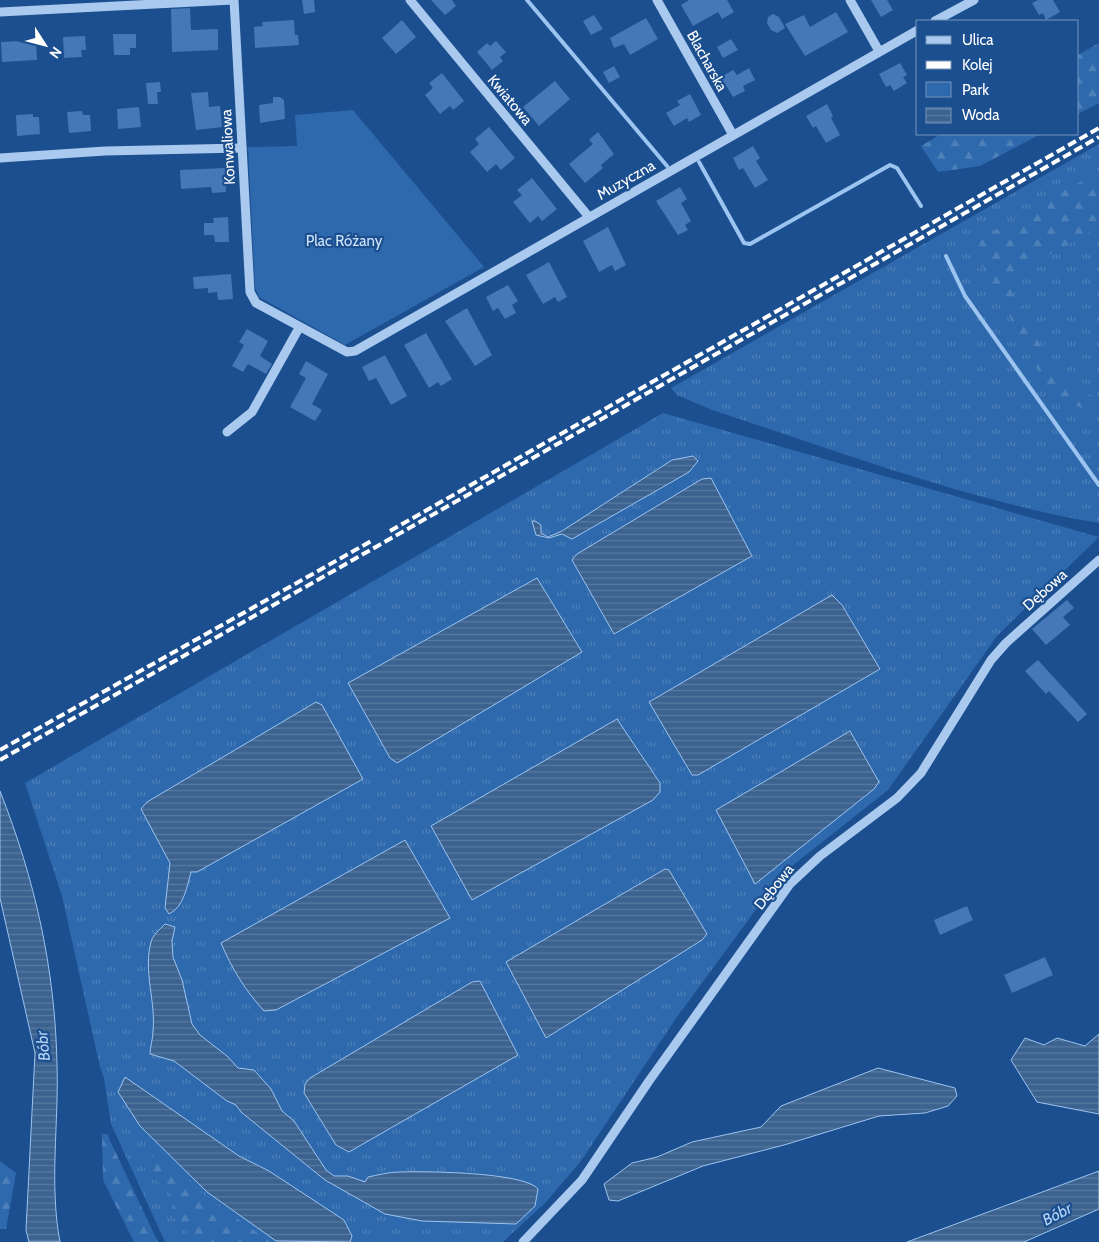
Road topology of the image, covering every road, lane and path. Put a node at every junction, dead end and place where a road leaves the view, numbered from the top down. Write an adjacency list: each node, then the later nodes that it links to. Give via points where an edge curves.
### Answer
1 (233, 0): 6 (street); 11 (street, Konwaliowa)
2 (410, 0): 13 (street, Kwiatowa)
3 (657, 0): 10 (street, Blacharska)
4 (850, 0): 9 (street)
5 (974, 0): 7 (street)
6 (0, 12)
7 (937, 20)
8 (916, 31): 9 (street, Muzyczna)
9 (879, 51): 10 (street, Muzyczna)
10 (734, 135): 13 (street, Muzyczna)
11 (242, 148): 12 (street, via 105,151); 14 (street, Konwaliowa, via 250,292 256,303)
12 (0, 158)
13 (589, 217): 14 (street, Muzyczna, via 355,350 347,352)
14 (299, 328): 15 (street, via 252,412)
15 (227, 432)
16 (1099, 560): 17 (street, Dębowa, via 991,660 921,773 897,798 820,856 790,884 582,1180)
17 (523, 1242)

